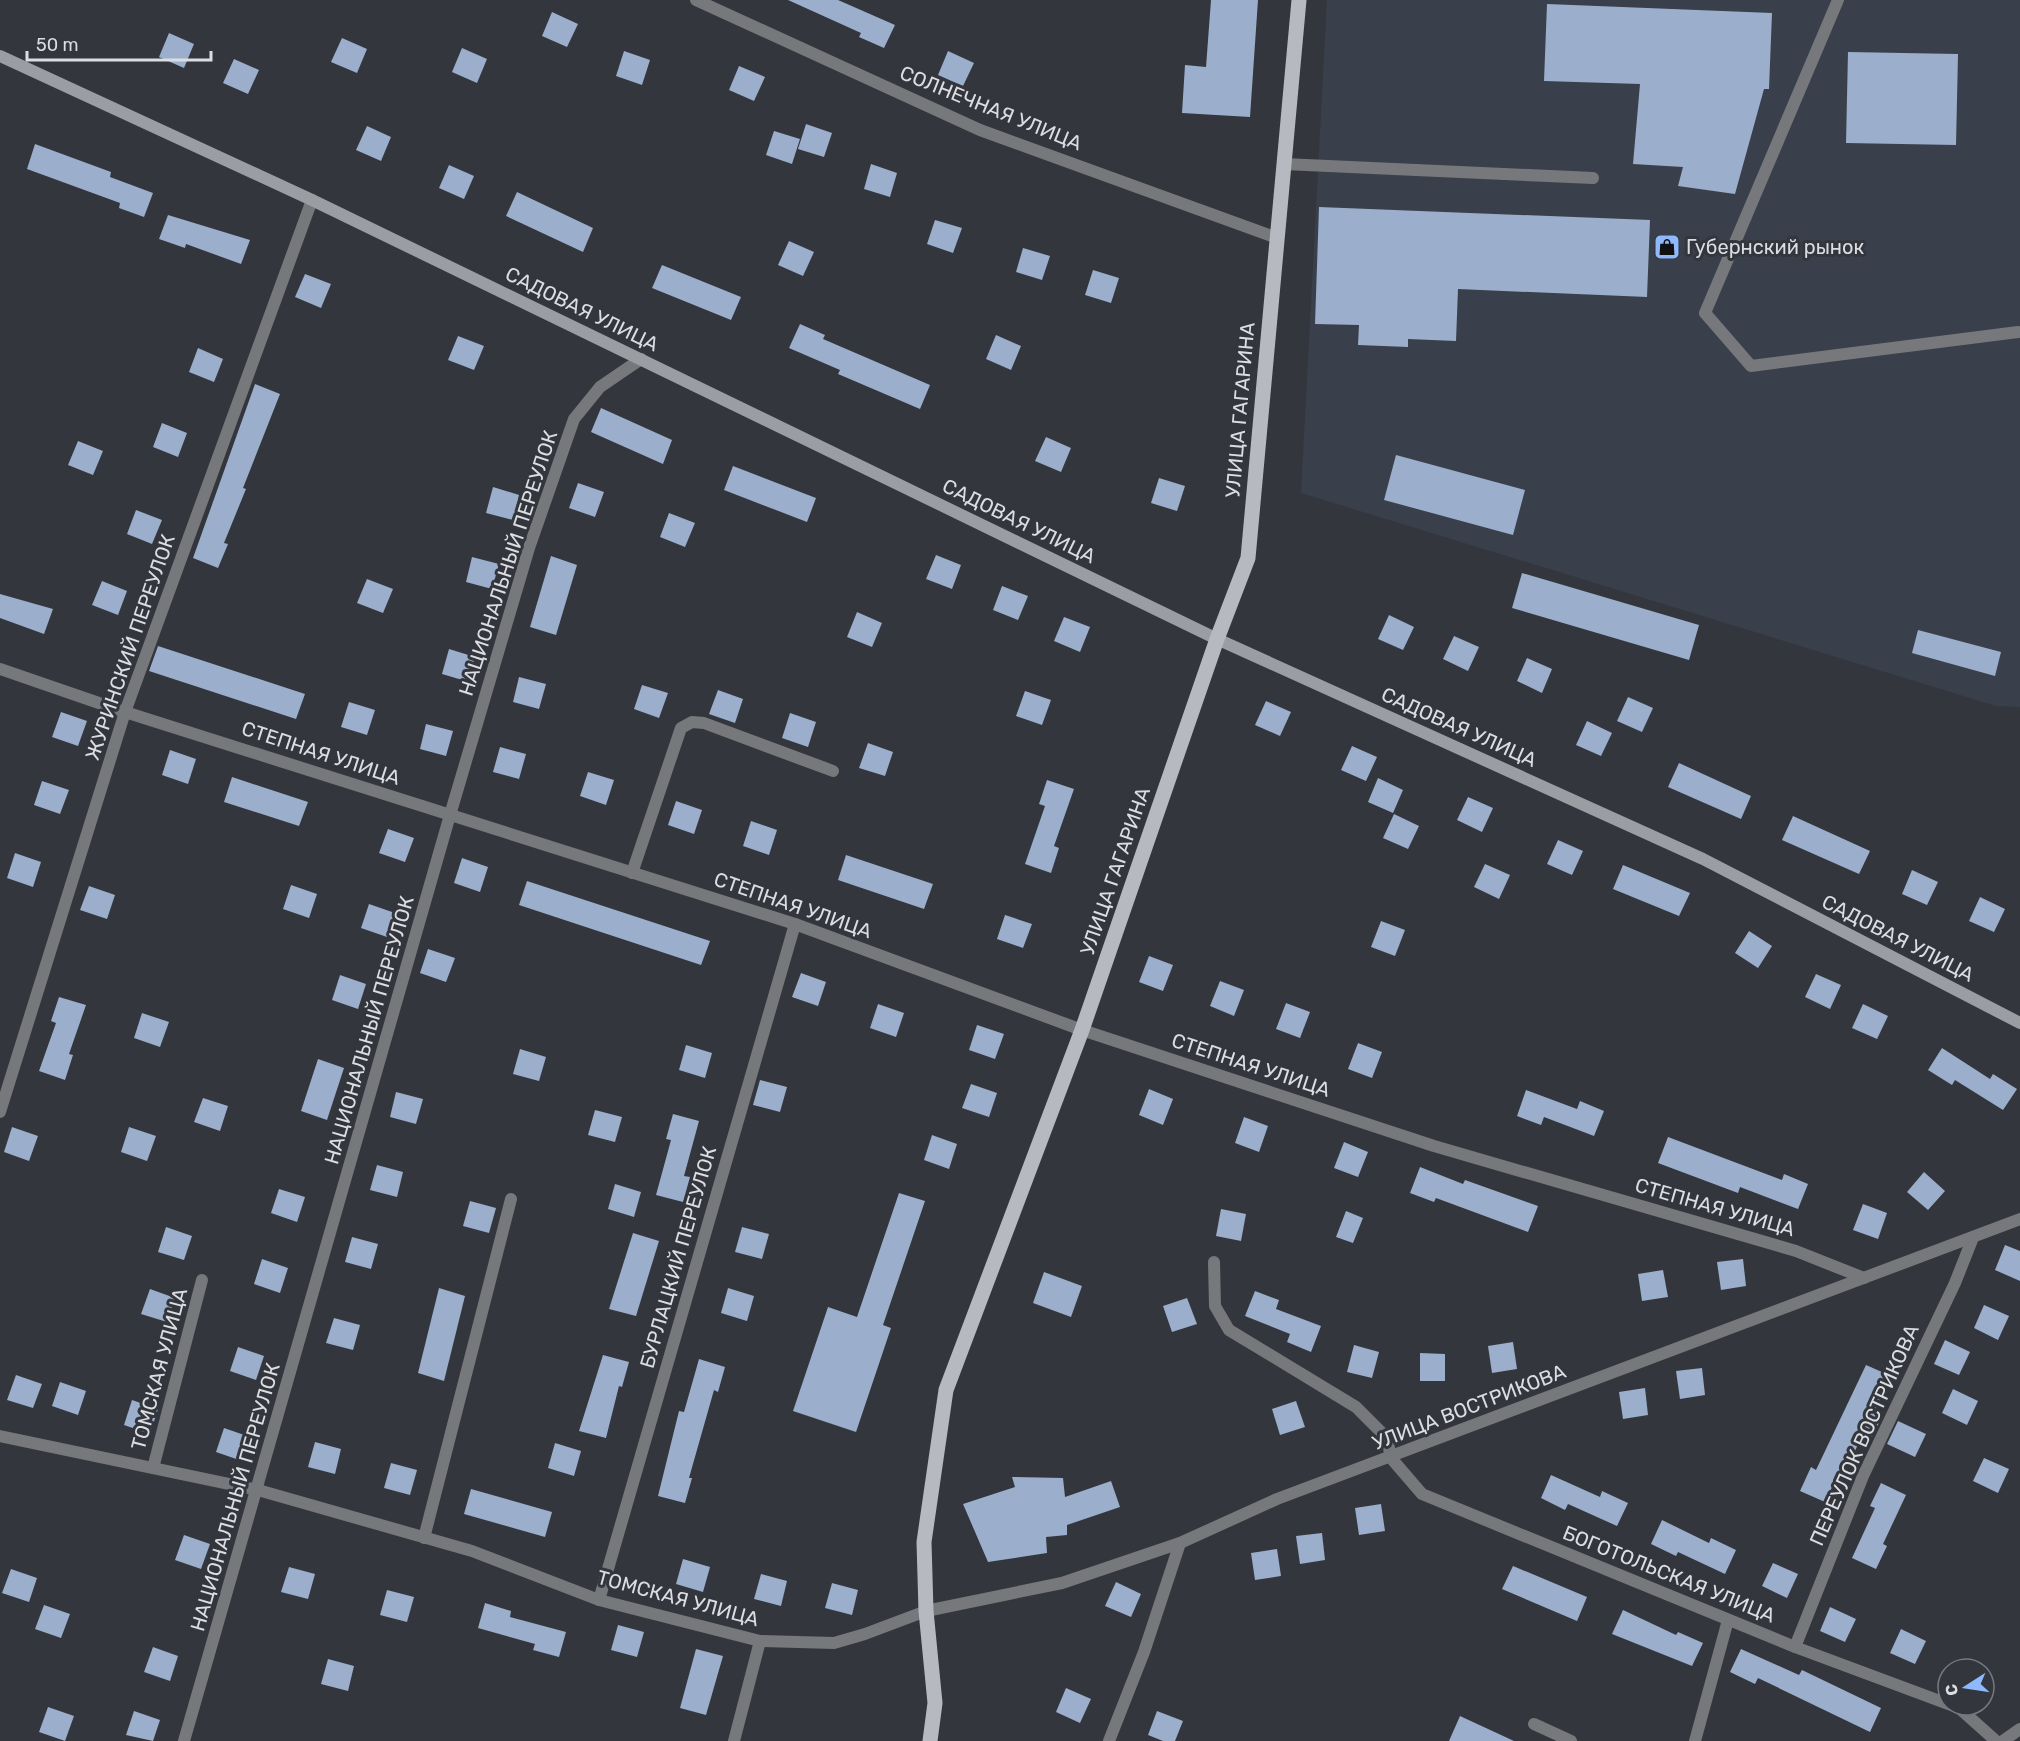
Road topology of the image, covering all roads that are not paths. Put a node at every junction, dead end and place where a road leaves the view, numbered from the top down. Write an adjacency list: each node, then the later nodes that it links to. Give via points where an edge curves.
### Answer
1 (696, 0): 8 (street, СОЛНЕЧНАЯ УЛИЦА, via 980,130)
2 (1299, 0): 5 (main road, УЛИЦА ГАГАРИНА)
3 (1838, 0): 9 (street, via 1705,313 1751,366)
4 (0, 56): 7 (street, САДОВАЯ УЛИЦА)
5 (1284, 164): 6 (street); 8 (main road, УЛИЦА ГАГАРИНА)
6 (1593, 178)
7 (312, 200): 10 (street, САДОВАЯ УЛИЦА); 13 (street, ЖУРИНСКИЙ ПЕРЕУЛОК)
8 (1277, 238): 11 (main road, УЛИЦА ГАГАРИНА, via 1248,558)
9 (2018, 332)
10 (641, 359): 11 (street, САДОВАЯ УЛИЦА); 15 (street, НАЦИОНАЛЬНЫЙ ПЕРЕУЛОК, via 600,387 574,419 530,548)
11 (1218, 639): 18 (street, САДОВАЯ УЛИЦА, via 1703,859); 19 (main road, УЛИЦА ГАГАРИНА)
12 (0, 669): 13 (street, СТЕПНАЯ УЛИЦА)
13 (125, 712): 15 (street, СТЕПНАЯ УЛИЦА); 20 (street, ЖУРИНСКИЙ ПЕРЕУЛОК)
14 (833, 771): 16 (street, via 692,722 681,728)
15 (450, 814): 16 (street, СТЕПНАЯ УЛИЦА); 30 (street, НАЦИОНАЛЬНЫЙ ПЕРЕУЛОК)
16 (632, 873): 17 (street, СТЕПНАЯ УЛИЦА)
17 (795, 924): 19 (street, СТЕПНАЯ УЛИЦА); 33 (street, БУРЛАЦКИЙ ПЕРЕУЛОК)
18 (2020, 1023)
19 (1082, 1030): 25 (street, СТЕПНАЯ УЛИЦА, via 1434,1146 1796,1251); 34 (main road, УЛИЦА ГАГАРИНА, via 946,1390 924,1542)
20 (0, 1112)
21 (511, 1199): 31 (street)
22 (2020, 1220): 23 (street, УЛИЦА ВОСТРИКОВА)
23 (1972, 1240): 25 (street, УЛИЦА ВОСТРИКОВА); 37 (street, ПЕРЕУЛОК ВОСТРИКОВА, via 1863,1476)
24 (1214, 1262): 28 (street, БОГОТОЛЬСКАЯ УЛИЦА, via 1215,1306 1229,1330 1356,1407 1387,1438)
25 (1864, 1278): 28 (street, УЛИЦА ВОСТРИКОВА)
26 (202, 1280): 29 (street, ТОМСКАЯ УЛИЦА)
27 (0, 1436): 29 (street, ТОМСКАЯ УЛИЦА)
28 (1391, 1458): 32 (street, УЛИЦА ВОСТРИКОВА, via 1277,1499); 35 (street, БОГОТОЛЬСКАЯ УЛИЦА, via 1422,1494)
29 (153, 1468): 30 (street, ТОМСКАЯ УЛИЦА)
30 (258, 1490): 31 (street, ТОМСКАЯ УЛИЦА); 42 (street, НАЦИОНАЛЬНЫЙ ПЕРЕУЛОК)
31 (424, 1538): 33 (street, ТОМСКАЯ УЛИЦА, via 472,1551)
32 (1180, 1543): 34 (street, УЛИЦА ВОСТРИКОВА, via 1062,1583); 45 (street)
33 (599, 1600): 36 (street, ТОМСКАЯ УЛИЦА)
34 (926, 1611): 36 (street, ТОМСКАЯ УЛИЦА, via 834,1643); 44 (main road, УЛИЦА ГАГАРИНА, via 935,1703)
35 (1728, 1620): 37 (street, БОГОТОЛЬСКАЯ УЛИЦА); 47 (street)
36 (760, 1641): 43 (street)
37 (1796, 1647): 38 (street, БОГОТОЛЬСКАЯ УЛИЦА)
38 (1936, 1699)
39 (1969, 1717): 48 (street, БОГОТОЛЬСКАЯ УЛИЦА)
40 (1534, 1724): 46 (street)
41 (2020, 1729): 49 (street)
42 (184, 1741)
43 (734, 1741)
44 (930, 1741)
45 (1109, 1741)
46 (1570, 1741)
47 (1695, 1741)
48 (1996, 1741)
49 (2003, 1741)

